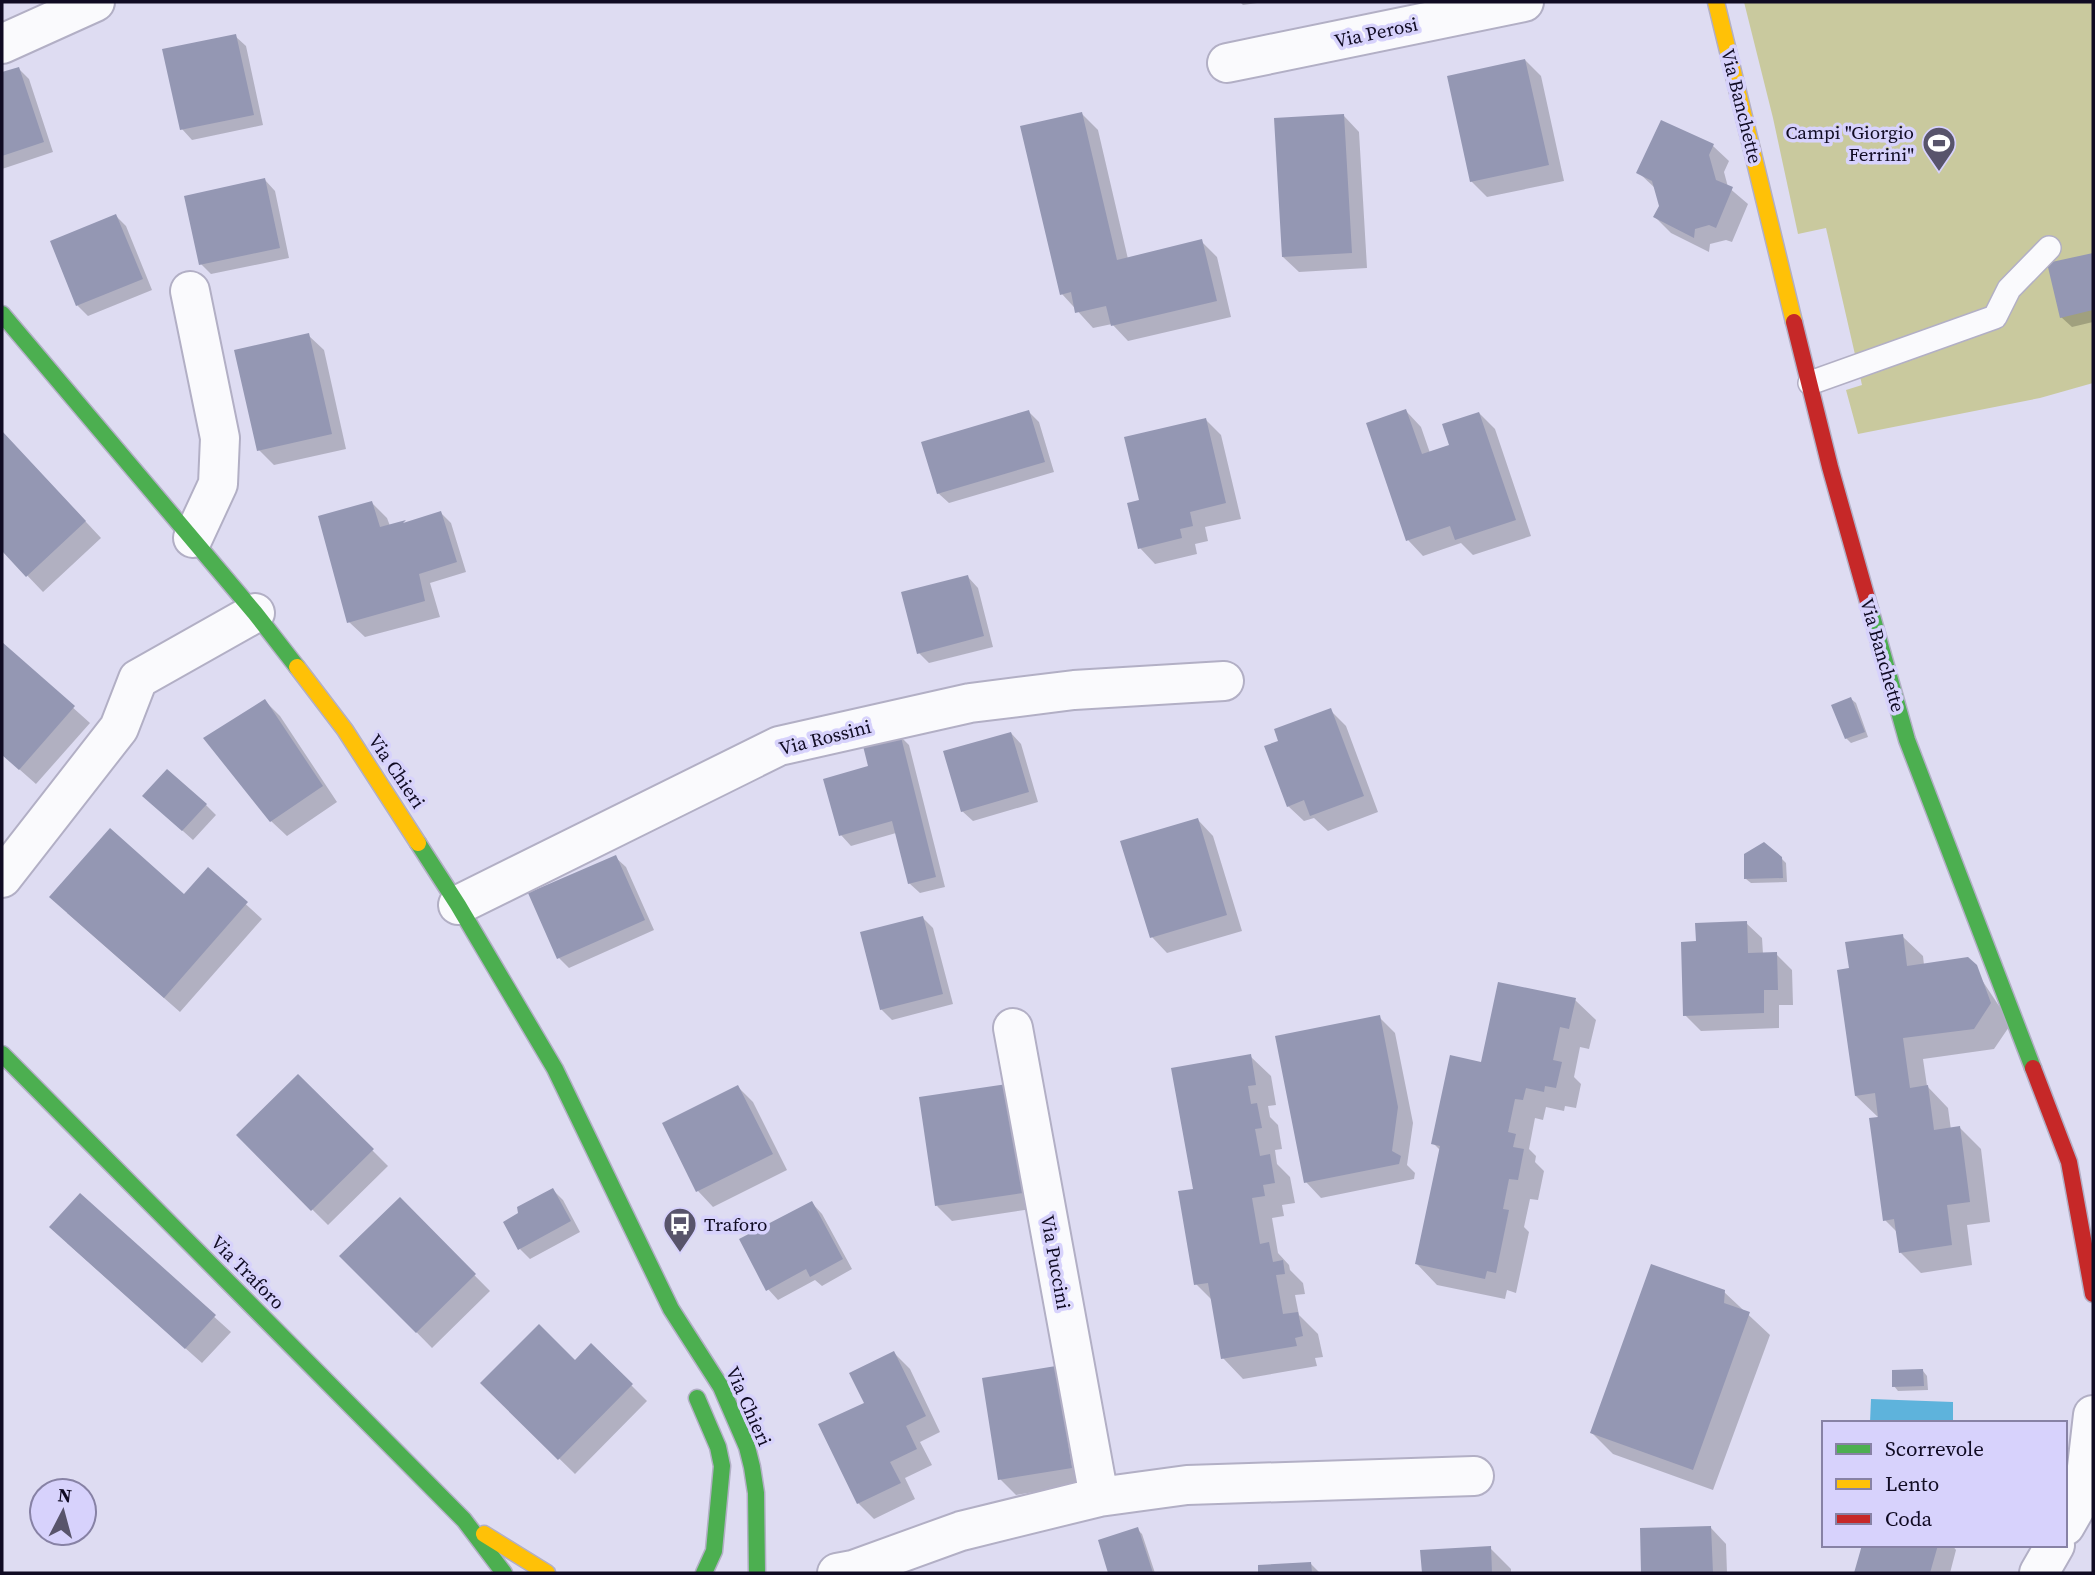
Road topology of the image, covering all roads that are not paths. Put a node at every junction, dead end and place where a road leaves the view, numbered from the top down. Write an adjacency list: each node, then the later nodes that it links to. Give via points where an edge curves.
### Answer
1 (95, 2): 4 (street)
2 (1524, 2): 6 (street, Via Perosi)
3 (1716, 2): 10 (main road, Via Banchette)
4 (39, 14): 5 (street)
5 (2, 44)
6 (1227, 63)
7 (2049, 248): 10 (lane, via 2010,289 1995,317)
8 (190, 291): 11 (street, via 220,438 218,484)
9 (2, 314): 11 (main road, Via Chieri)
10 (1810, 383): 18 (main road, Via Banchette, via 1907,740 2069,1162)
11 (193, 538): 12 (main road, Via Chieri)
12 (255, 613): 14 (street, via 138,679 119,727); 15 (main road, Via Chieri, via 345,730)
13 (1224, 681): 15 (street, Via Rossini, via 970,702 779,746)
14 (2, 878)
15 (458, 905): 19 (main road, Via Chieri, via 555,1069)
16 (1013, 1028): 24 (street, Via Puccini)
17 (2, 1054): 25 (main road, Via Traforo)
18 (2093, 1294)
19 (671, 1309): 20 (main road, Via Chieri); 32 (main road, Via Chieri, via 721,1387 747,1447 756,1493)
20 (686, 1360)
21 (693, 1385): 31 (main road, via 722,1466 714,1550)
22 (2093, 1415): 26 (street, via 2084,1493)
23 (1474, 1476): 24 (street, via 1187,1485)
24 (1099, 1497): 28 (street, via 961,1531)
25 (464, 1520): 29 (main road, Via Traforo); 30 (main road, Via Traforo)
26 (2067, 1523)
27 (2053, 1547): 33 (street)
28 (846, 1572)
29 (504, 1573)
30 (548, 1573)
31 (704, 1573)
32 (757, 1573)
33 (2039, 1573)

